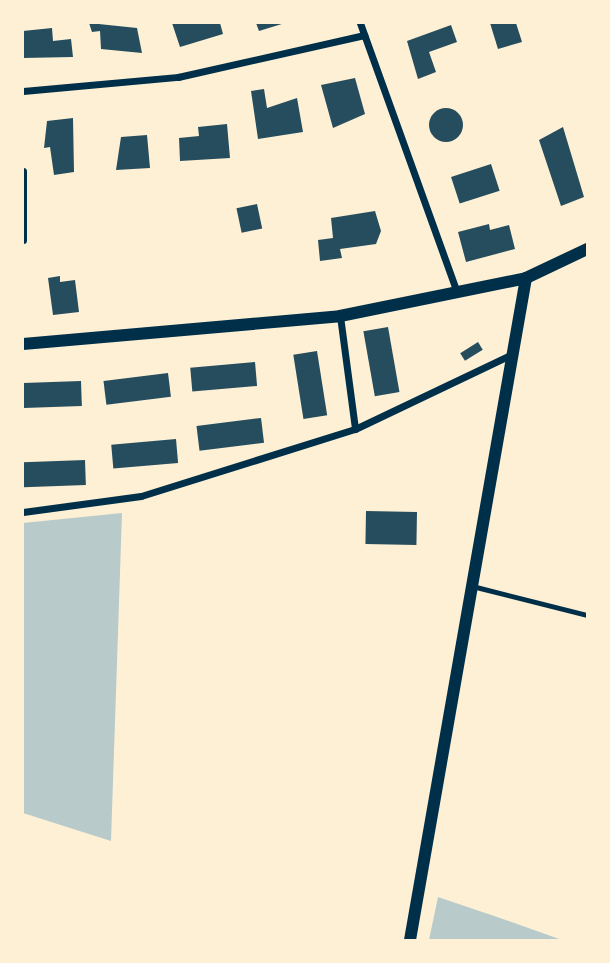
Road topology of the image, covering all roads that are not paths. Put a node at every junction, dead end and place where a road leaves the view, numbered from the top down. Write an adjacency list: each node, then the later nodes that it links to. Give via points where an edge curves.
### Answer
1 (360, 23): 2 (street)
2 (364, 35): 3 (street, via 178,77); 8 (street)
3 (23, 91)
4 (23, 171): 5 (street)
5 (23, 240)
6 (587, 249): 7 (street)
7 (526, 278): 8 (street); 11 (street)
8 (457, 292): 9 (street)
9 (340, 316): 10 (street); 12 (street)
10 (23, 344)
11 (513, 354): 12 (street); 14 (street)
12 (355, 429): 13 (street, via 141,496)
13 (23, 512)
14 (472, 586): 15 (lane); 16 (street)
15 (587, 615)
16 (410, 940)

